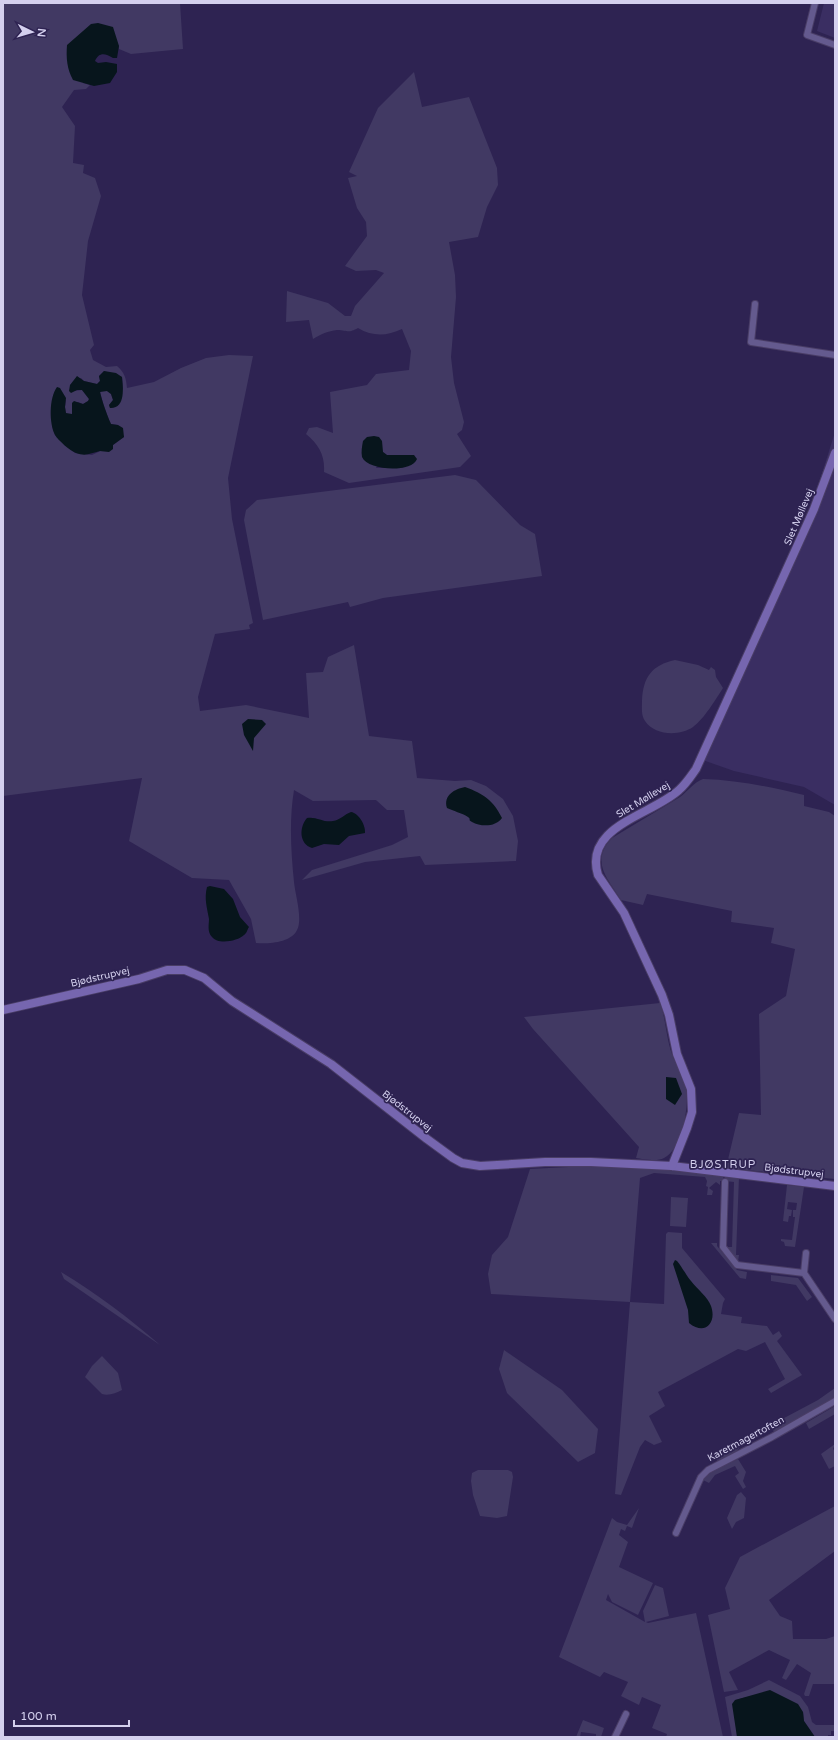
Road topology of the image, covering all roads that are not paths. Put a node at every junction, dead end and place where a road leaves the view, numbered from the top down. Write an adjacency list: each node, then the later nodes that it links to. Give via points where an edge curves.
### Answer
1 (815, 3): 2 (street, via 807,34)
2 (835, 45)
3 (755, 304): 4 (street, via 751,342)
4 (835, 354)
5 (835, 453): 7 (street, Slet Møllevej, via 814,509 696,769 680,790 608,834 596,855 598,875 624,913 662,995 670,1015 678,1054 691,1089 692,1112)
6 (3, 1010): 7 (street, Bjødstrupvej, via 167,970 185,970 204,978 232,1002 331,1064 443,1151 462,1162 480,1166 591,1162)
7 (672, 1166): 9 (street, Bjødstrupvej)
8 (725, 1182): 11 (street, via 723,1247 737,1265)
9 (835, 1186)
10 (806, 1253): 11 (street)
11 (804, 1273): 12 (street)
12 (835, 1319)
13 (835, 1401): 14 (street, Karetmagertoften, via 708,1470 701,1477)
14 (676, 1533)
15 (626, 1714): 16 (street)
16 (615, 1737)

